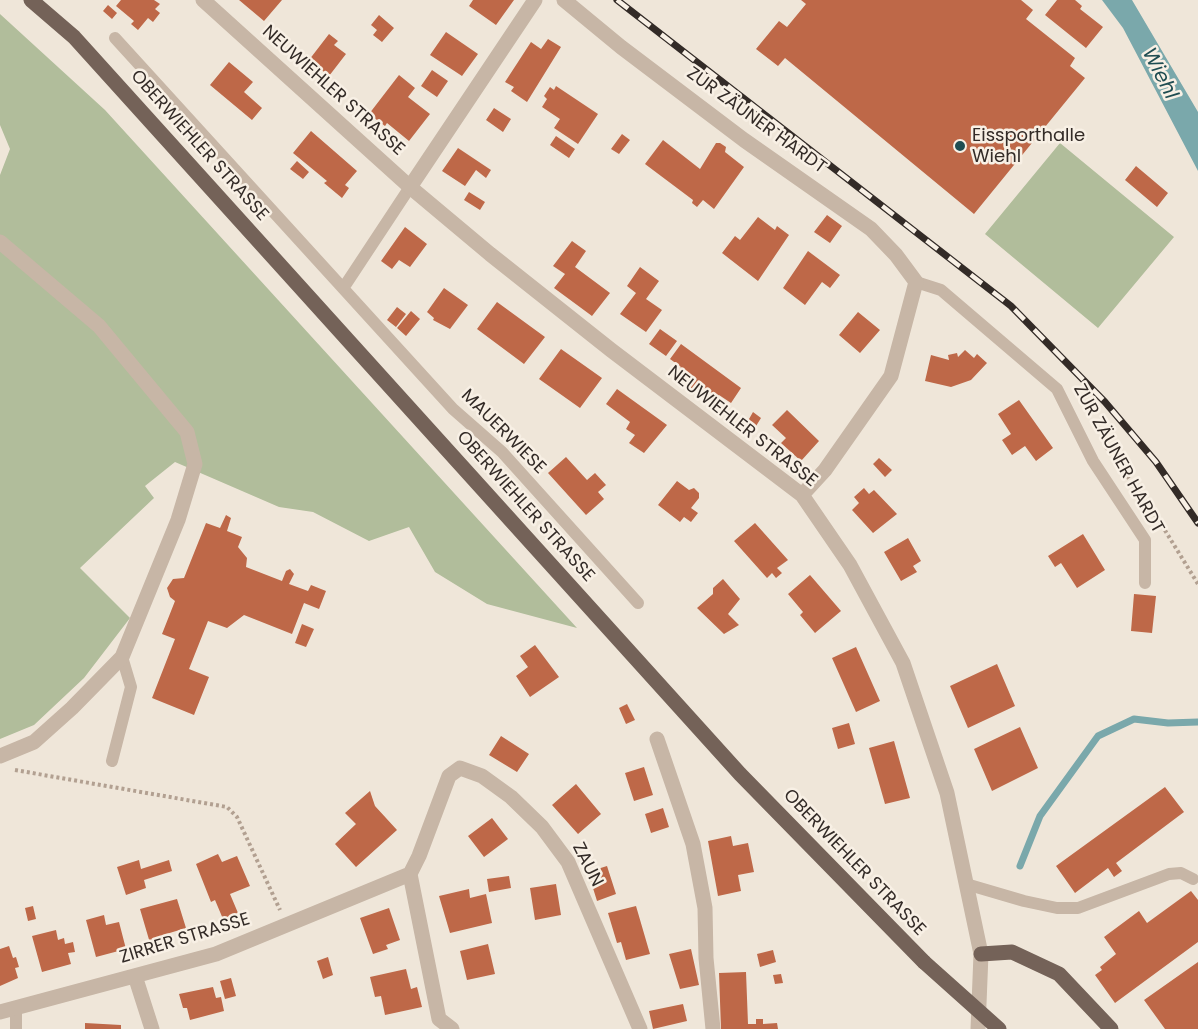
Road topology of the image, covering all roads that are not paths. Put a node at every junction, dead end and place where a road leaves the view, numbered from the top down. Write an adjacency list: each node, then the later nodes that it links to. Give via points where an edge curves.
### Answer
1 (32, 0): 30 (main road, OBERWIEHLER STRASSE, bridge, via 74,37 740,774 924,962)
2 (203, 0): 6 (street, NEUWIEHLER STRASSE)
3 (535, 0): 6 (street, NEUWIEHLER STRASSE)
4 (564, 0): 8 (street, ZUR ZÄUNER HARDT, via 735,133 871,229)
5 (116, 38): 9 (lane, MAUERWIESE)
6 (410, 187): 9 (lane); 10 (street, NEUWIEHLER STRASSE, via 611,350)
7 (0, 242): 13 (street, via 99,326 187,432 195,464 189,489)
8 (916, 282): 10 (street, via 891,376 825,470); 11 (lane, ZUR ZÄUNER HARDT, via 941,290 1057,389 1093,461 1145,540)
9 (344, 287): 12 (lane, MAUERWIESE, via 453,409 502,452)
10 (802, 495): 19 (street, NEUWIEHLER STRASSE, via 850,565 903,663 947,794)
11 (1146, 583)
12 (638, 603)
13 (122, 657): 15 (lane, via 131,687); 16 (street, via 34,742)
14 (657, 739): 28 (street, via 693,844 705,908 705,958)
15 (112, 761)
16 (2, 762)
17 (410, 874): 21 (street, ZIRRER STRASSE, via 216,954); 26 (street, via 439,1019); 27 (street, ZAUN, via 449,776 460,768 482,776 542,827 568,862)
18 (1193, 879): 19 (lane, via 1181,873 1169,874 1078,908 1024,901)
19 (966, 884): 20 (street, NEUWIEHLER STRASSE)
20 (981, 954): 29 (street, NEUWIEHLER STRASSE); 31 (main road, via 1012,952 1059,974)
21 (135, 976): 22 (street, ZIRRER STRASSE); 25 (street)
22 (16, 1008): 23 (street, ZIRRER STRASSE); 24 (lane)
23 (0, 1012)
24 (15, 1029)
25 (152, 1029)
26 (452, 1029)
27 (640, 1029)
28 (713, 1029)
29 (978, 1029)
30 (999, 1029)
31 (1111, 1029)

